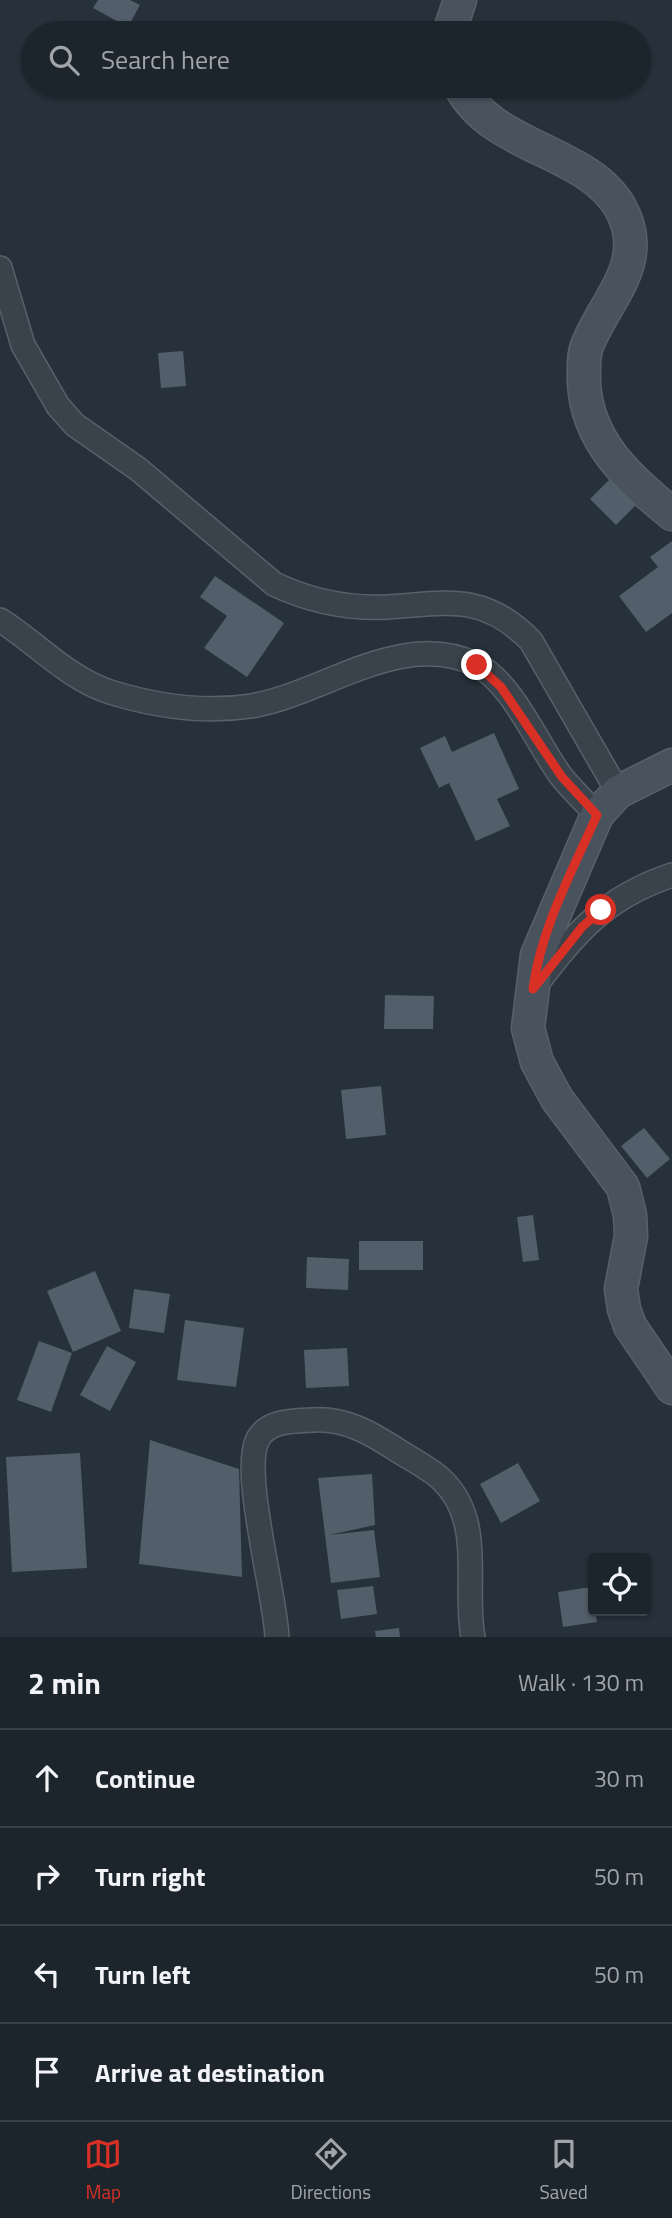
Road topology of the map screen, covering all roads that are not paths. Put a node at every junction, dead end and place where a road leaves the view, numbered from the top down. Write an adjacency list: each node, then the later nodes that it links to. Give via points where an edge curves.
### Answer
1 (460, 0): 2 (street)
2 (453, 21)
3 (469, 98): 5 (street, via 478,111 602,185 621,209 632,248 627,273 586,348 585,403 594,431 615,461)
4 (0, 268): 8 (street, via 23,345 58,406 75,425 138,469 274,584 301,597 365,606 467,603 514,624 531,641)
5 (672, 514)
6 (0, 620): 8 (street, via 71,674 107,691 203,709 277,699 395,657 453,656 477,665 501,687 562,777)
7 (672, 765): 8 (street)
8 (607, 804): 10 (street, via 547,928 537,955)
9 (672, 875): 10 (street, via 601,910)
10 (533, 989): 11 (street, via 528,1028 537,1062 557,1099 623,1187 631,1215 621,1289 624,1310 629,1326)
11 (672, 1388)
12 (277, 1637): 13 (street, via 254,1487 257,1440 271,1426 323,1419 363,1428 442,1480 457,1501 472,1554)
13 (473, 1637)

